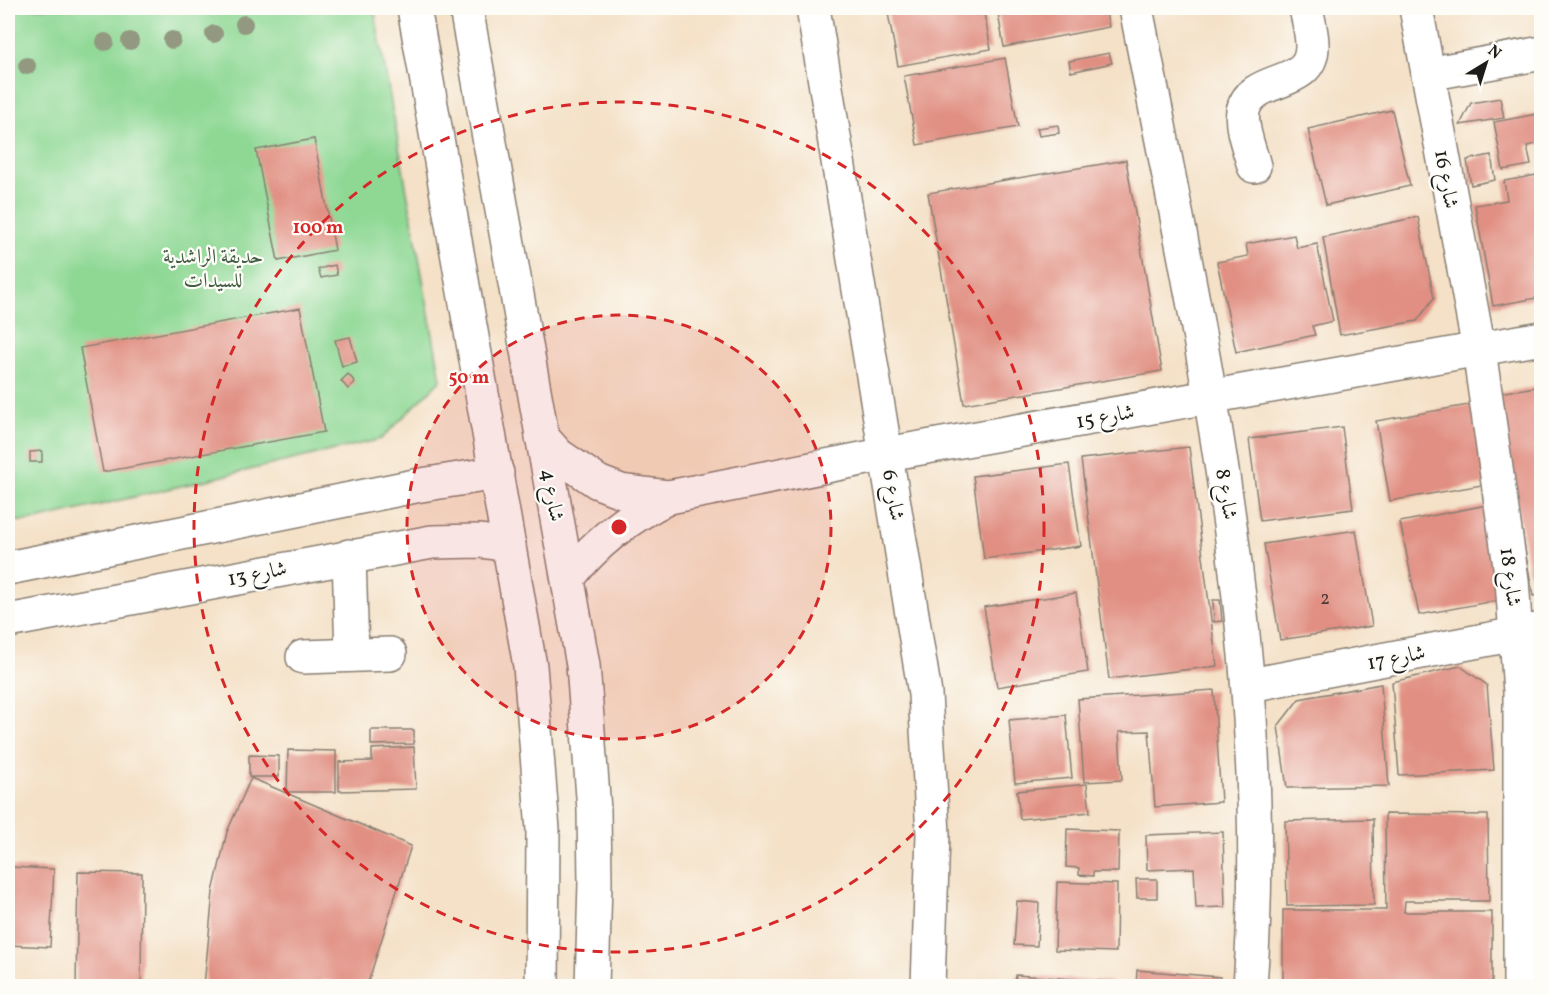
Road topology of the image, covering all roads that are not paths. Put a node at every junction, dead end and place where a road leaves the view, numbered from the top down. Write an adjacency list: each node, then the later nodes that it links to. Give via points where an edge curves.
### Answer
1 (414, 8): 15 (street)
2 (466, 8): 13 (street, شارع 4)
3 (813, 8): 14 (street, شارع 6)
4 (1136, 8): 12 (street, شارع 8)
5 (1306, 8): 9 (street, via 1312,44 1308,61 1296,75 1256,91 1246,104 1243,120)
6 (1416, 8): 8 (street, شارع 16)
7 (1542, 54): 8 (street)
8 (1428, 74): 11 (street, شارع 16)
9 (1254, 166)
10 (1542, 338): 11 (street, شارع 15)
11 (1479, 350): 12 (street, شارع 15); 22 (street, شارع 18)
12 (1211, 397): 14 (street, شارع 15); 26 (street, شارع 8, via 1234,540)
13 (542, 437): 16 (street, شارع 15, via 558,455 598,482 621,491); 20 (street, شارع 4)
14 (887, 454): 16 (street, شارع 15); 29 (street, شارع 6, via 925,694 932,903)
15 (497, 473): 17 (street); 19 (street)
16 (669, 497): 20 (street, شارع 15, via 645,508 603,539)
17 (509, 545): 18 (street, شارع 13, via 451,541); 27 (street, via 530,666 540,775)
18 (349, 556): 21 (street, شارع 13); 24 (street)
19 (8, 568)
20 (567, 578): 28 (street, شارع 4, via 583,665 590,738 595,873)
21 (8, 621)
22 (1530, 631): 26 (street, شارع 17); 31 (street, شارع 18, via 1520,692)
23 (390, 654): 24 (street)
24 (351, 655): 25 (street)
25 (303, 657)
26 (1250, 685): 30 (street, شارع 8, via 1255,860)
27 (542, 987)
28 (592, 987)
29 (928, 987)
30 (1250, 987)
31 (1520, 987)

